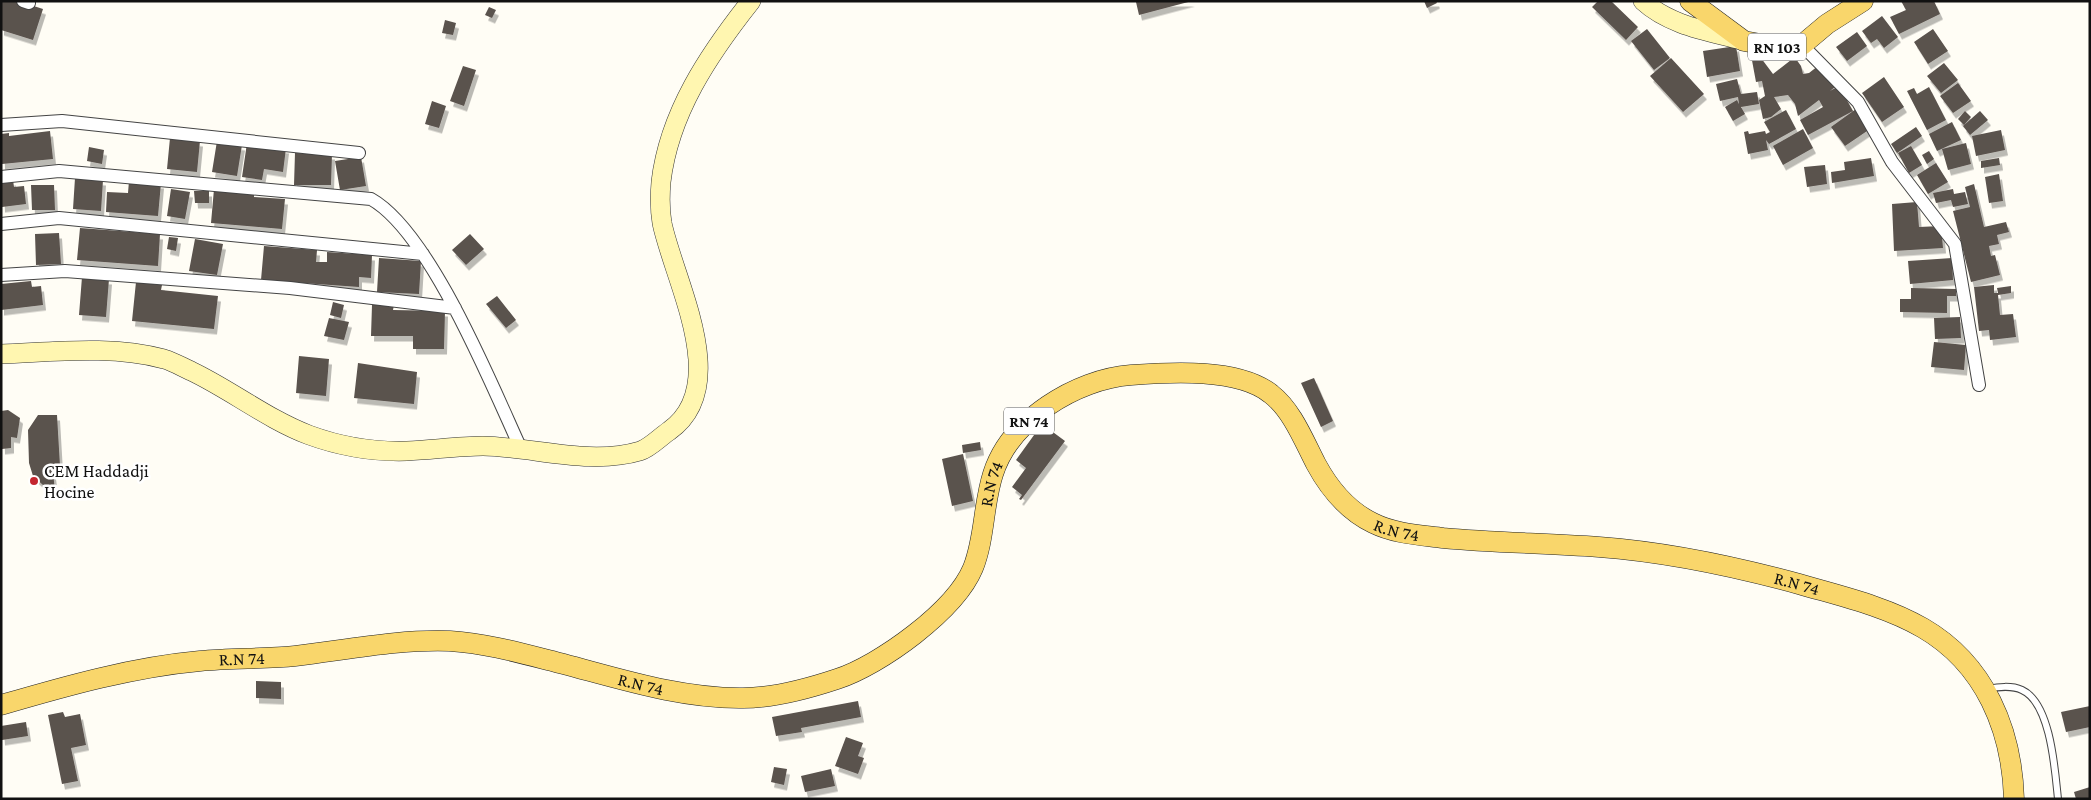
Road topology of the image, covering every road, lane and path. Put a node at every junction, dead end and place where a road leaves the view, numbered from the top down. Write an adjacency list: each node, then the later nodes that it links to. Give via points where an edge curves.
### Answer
1 (751, 1): 16 (street, via 696,80 672,132 661,185 662,221 697,340 698,366 693,400 676,426 642,450 602,457)
2 (1643, 1): 5 (street, via 1656,12 1685,25)
3 (1690, 1): 5 (main road, RN 103)
4 (1863, 1): 6 (main road, RN 103)
5 (1744, 41): 6 (main road, RN 103, via 1777,47)
6 (1802, 45): 15 (street, via 1858,102 1892,162 1955,244)
7 (1, 125): 8 (street, via 62,121)
8 (359, 153)
9 (1, 177): 11 (street, via 59,171 372,199 387,208)
10 (1, 224): 11 (street, via 59,218)
11 (423, 254): 13 (street)
12 (1, 275): 13 (street, via 64,271 290,288)
13 (455, 308): 16 (street)
14 (1, 354): 16 (street, via 131,352 168,360 311,436 359,448 404,451 483,446)
15 (1979, 385)
16 (522, 449)
17 (1986, 689): 18 (main road, R.N 74 / RN 74, via 1962,658 1924,628 1871,605 1772,577 1688,558 1603,547 1465,540 1403,533 1374,523 1345,503 1326,481 1290,416 1272,394 1249,382 1220,375 1170,373 1123,375 1086,385 1054,402 1025,424 1003,449 994,469 972,571 955,597 934,618 886,655 852,675 801,691 748,698 700,696 487,645 446,641 286,657 189,662 136,670); 19 (main road, R.N 74 / RN 74, via 2010,749); 20 (lane, via 2006,687 2023,690 2035,701 2047,727)
18 (2, 704)
19 (2014, 799)
20 (2058, 799)

